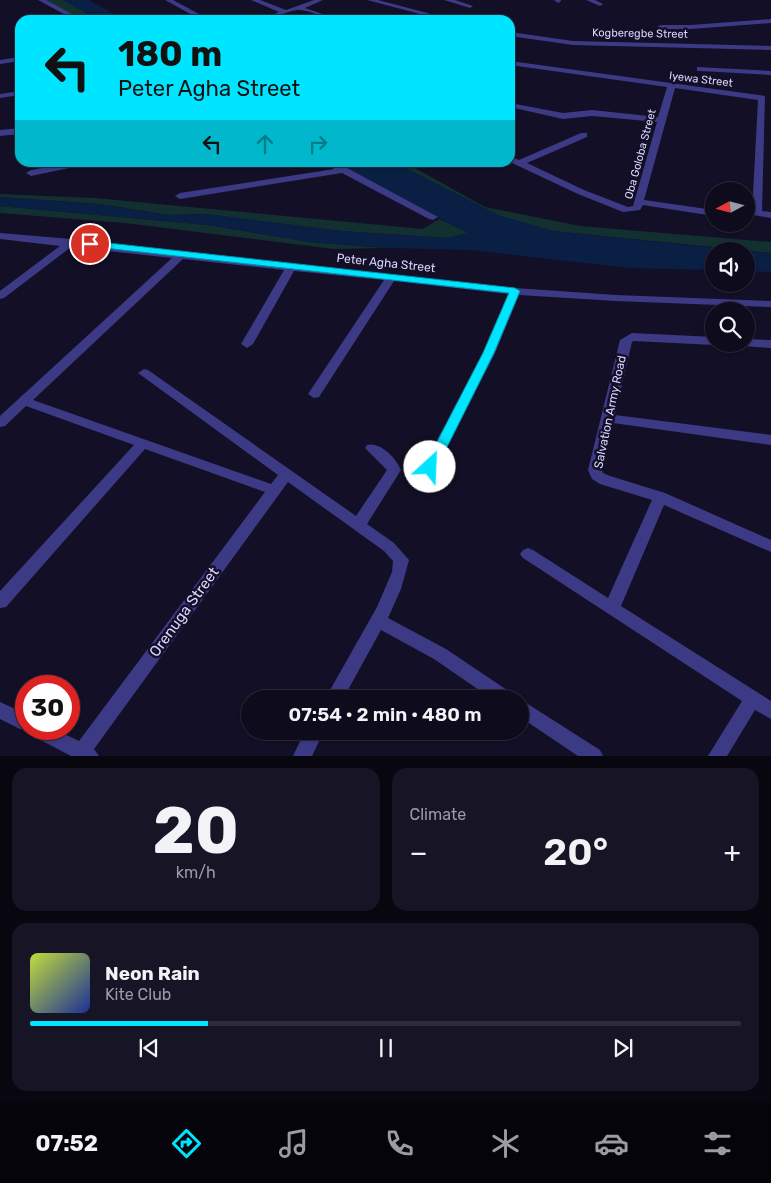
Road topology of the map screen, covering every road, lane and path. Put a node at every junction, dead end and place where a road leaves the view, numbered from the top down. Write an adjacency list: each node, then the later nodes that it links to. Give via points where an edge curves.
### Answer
1 (41, 0): 12 (street)
2 (168, 0): 13 (street)
3 (254, 0): 11 (street)
4 (320, 0): 10 (street)
5 (370, 0): 16 (street)
6 (447, 0): 9 (street)
7 (589, 0): 8 (street)
8 (600, 4)
9 (470, 6)
10 (297, 7): 11 (street); 15 (street)
11 (285, 12): 14 (street)
12 (70, 15)
13 (198, 15)
14 (277, 15)
15 (322, 15)
16 (431, 15)
17 (771, 21): 19 (street)
18 (661, 27): 19 (street)
19 (691, 27): 21 (street)
20 (515, 35): 21 (street, Kogberegbe Street, via 573,43)
21 (699, 45): 22 (street, Kogberegbe Street)
22 (771, 48)
23 (15, 60): 24 (street)
24 (0, 62)
25 (515, 64): 28 (street, Iyewa Street)
26 (700, 69): 27 (street)
27 (771, 73)
28 (671, 87): 31 (street, Iyewa Street); 33 (street, Oba Goloba Street)
29 (15, 94): 30 (street)
30 (0, 96)
31 (766, 99): 46 (street, Iyewa Street)
32 (515, 106): 33 (street, via 563,116 592,113)
33 (661, 120): 44 (street, Oba Goloba Street)
34 (15, 132): 35 (street)
35 (0, 133)
36 (584, 134): 38 (street)
37 (515, 160): 38 (street, Oba Goloba Street)
38 (520, 163): 44 (street, Oba Goloba Street, via 627,210 635,210)
39 (65, 167): 42 (street)
40 (337, 167): 41 (street)
41 (343, 170): 43 (street); 49 (street)
42 (31, 173)
43 (180, 196)
44 (639, 202): 45 (street)
45 (705, 212)
46 (757, 213): 47 (street); 48 (street)
47 (771, 215)
48 (755, 216)
49 (433, 217)
50 (0, 236): 51 (street, Peter Agha Street)
51 (71, 242): 52 (street, Peter Agha Street); 56 (street)
52 (182, 254): 53 (street, Peter Agha Street); 64 (street)
53 (291, 266): 54 (street, Peter Agha Street); 60 (street)
54 (391, 278): 55 (street, Peter Agha Street); 63 (street)
55 (515, 291): 57 (street, Peter Agha Street); 70 (street, via 489,353)
56 (0, 296)
57 (771, 304)
58 (705, 341): 65 (street, Salvation Army Road, via 632,337 626,340)
59 (755, 343): 61 (street)
60 (247, 344)
61 (771, 344)
62 (144, 373): 71 (street)
63 (314, 394)
64 (24, 401): 66 (street); 68 (street)
65 (606, 418): 67 (street); 73 (street, Salvation Army Road, via 595,470 597,476)
66 (0, 423)
67 (771, 440)
68 (143, 443): 72 (street); 77 (street)
69 (372, 448): 74 (street, via 394,470)
70 (430, 467)
71 (287, 473): 72 (street, Orenuga Street); 74 (street)
72 (274, 490): 89 (street, Orenuga Street)
73 (660, 497): 75 (street, Salvation Army Road); 78 (street)
74 (358, 524): 79 (street, via 402,560 402,570)
75 (771, 546)
76 (528, 554): 78 (street)
77 (0, 602)
78 (612, 607): 82 (street)
79 (377, 620): 80 (street); 81 (street, via 440,654)
80 (339, 690)
81 (494, 690)
82 (752, 700): 84 (street); 92 (street)
83 (0, 710): 86 (street)
84 (771, 711)
85 (529, 713): 91 (street)
86 (15, 718)
87 (59, 740): 89 (street)
88 (310, 740): 90 (street)
89 (86, 753)
90 (302, 756)
91 (594, 756)
92 (718, 756)

